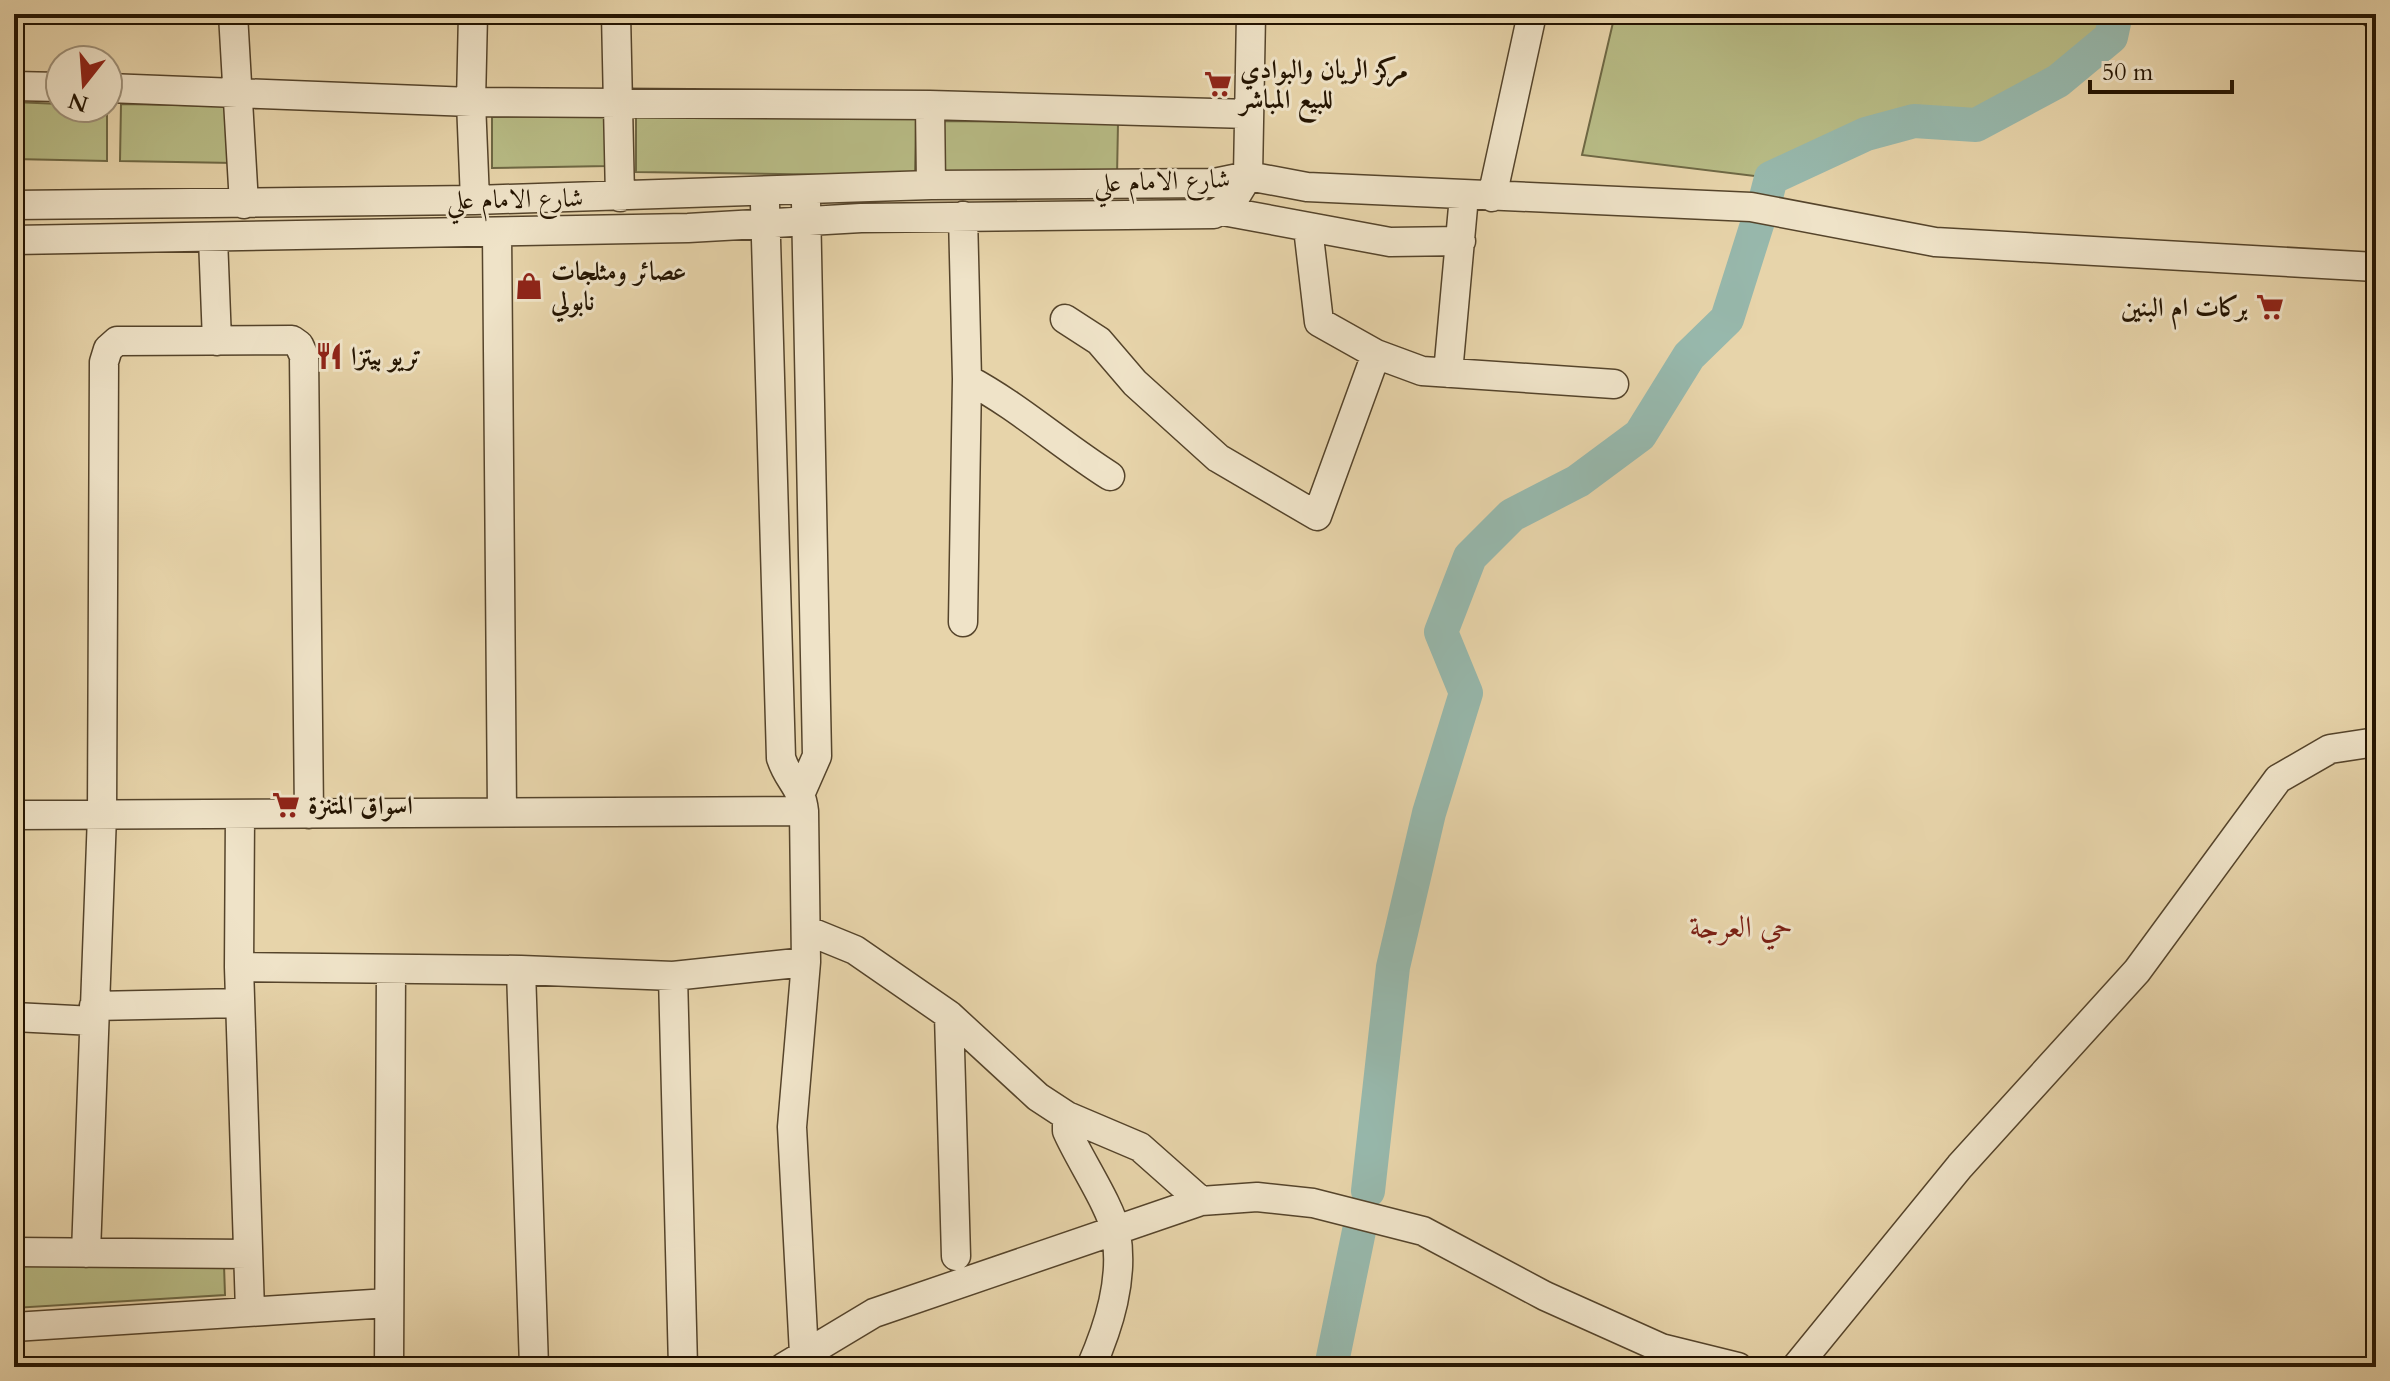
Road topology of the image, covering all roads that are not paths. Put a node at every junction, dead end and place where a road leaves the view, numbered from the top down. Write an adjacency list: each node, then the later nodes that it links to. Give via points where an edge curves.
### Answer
1 (233, 14): 9 (street)
2 (473, 14): 10 (street)
3 (616, 14): 11 (street)
4 (1251, 14): 13 (street)
5 (1532, 14): 18 (street)
6 (14, 86): 7 (street)
7 (44, 87)
8 (124, 88): 9 (street)
9 (238, 92): 10 (street); 21 (street)
10 (471, 102): 11 (street); 20 (street)
11 (616, 103): 12 (street); 19 (street)
12 (930, 105): 13 (street); 15 (street)
13 (1249, 114): 14 (street)
14 (1248, 176): 15 (street, شارع الامام علي, via 1214,183); 18 (street, via 1307,187); 23 (street, شارع الامام علي, via 1239,196)
15 (931, 185): 16 (street, شارع الامام علي)
16 (807, 191): 17 (street, شارع الامام علي); 25 (street)
17 (766, 193): 19 (street, شارع الامام علي); 26 (street)
18 (1478, 196): 31 (street); 32 (street, via 1751,207 1935,242)
19 (620, 197): 20 (street, شارع الامام علي)
20 (475, 200): 21 (street, شارع الامام علي)
21 (244, 204): 22 (street, شارع الامام علي)
22 (14, 205)
23 (1223, 211): 24 (street, شارع الامام علي, via 1184,217); 27 (street)
24 (963, 216): 25 (street, شارع الامام علي); 37 (street)
25 (806, 222): 26 (street, شارع الامام علي); 42 (street, via 817,756)
26 (765, 225): 28 (street, شارع الامام علي); 42 (street, via 781,758)
27 (1308, 228): 31 (street, via 1390,242); 35 (street, via 1319,322)
28 (497, 232): 29 (street, شارع الامام علي); 43 (street)
29 (213, 238): 30 (street, شارع الامام علي); 34 (street)
30 (14, 240)
31 (1461, 241): 36 (street)
32 (2376, 267)
33 (1065, 319): 35 (street, via 1099,341 1135,383 1218,458 1317,516)
34 (217, 341): 45 (street, via 292,340 304,356); 47 (street, via 117,341 104,362)
35 (1376, 354): 36 (street, via 1422,371)
36 (1448, 373): 38 (street)
37 (967, 379): 39 (street, via 1006,400 1060,445); 40 (street)
38 (1614, 384)
39 (1110, 476)
40 (963, 622)
41 (2376, 742): 74 (street, via 2330,749 2278,779 2137,971 1960,1166)
42 (803, 801): 43 (street); 48 (street)
43 (502, 812): 45 (street)
44 (240, 814): 45 (street); 47 (street); 50 (street)
45 (309, 814)
46 (14, 815): 47 (street)
47 (102, 815): 55 (street)
48 (806, 930): 49 (street); 56 (street, via 842,943)
49 (806, 962): 53 (street); 68 (street, via 792,1127)
50 (239, 967): 51 (street); 54 (street)
51 (391, 969): 52 (street); 65 (street)
52 (521, 970): 53 (street); 70 (street)
53 (673, 976): 71 (street)
54 (240, 1003): 55 (street); 63 (street)
55 (94, 1013): 57 (street); 62 (street)
56 (949, 1015): 58 (street, via 1038,1097); 64 (street)
57 (14, 1017)
58 (1067, 1116): 59 (street, via 1140,1147); 60 (street, via 1070,1139)
59 (1201, 1201): 60 (street); 73 (street, via 1257,1197 1313,1203 1423,1231 1545,1296 1661,1348)
60 (1116, 1231): 68 (street, via 874,1313); 72 (street, via 1114,1300)
61 (14, 1252): 62 (street)
62 (86, 1253): 63 (street)
63 (248, 1254): 66 (street)
64 (956, 1256)
65 (388, 1303): 66 (street); 69 (street)
66 (250, 1311): 67 (street)
67 (14, 1327)
68 (791, 1363)
69 (389, 1367)
70 (534, 1367)
71 (683, 1367)
72 (1091, 1367)
73 (1738, 1367)
74 (1796, 1367)

